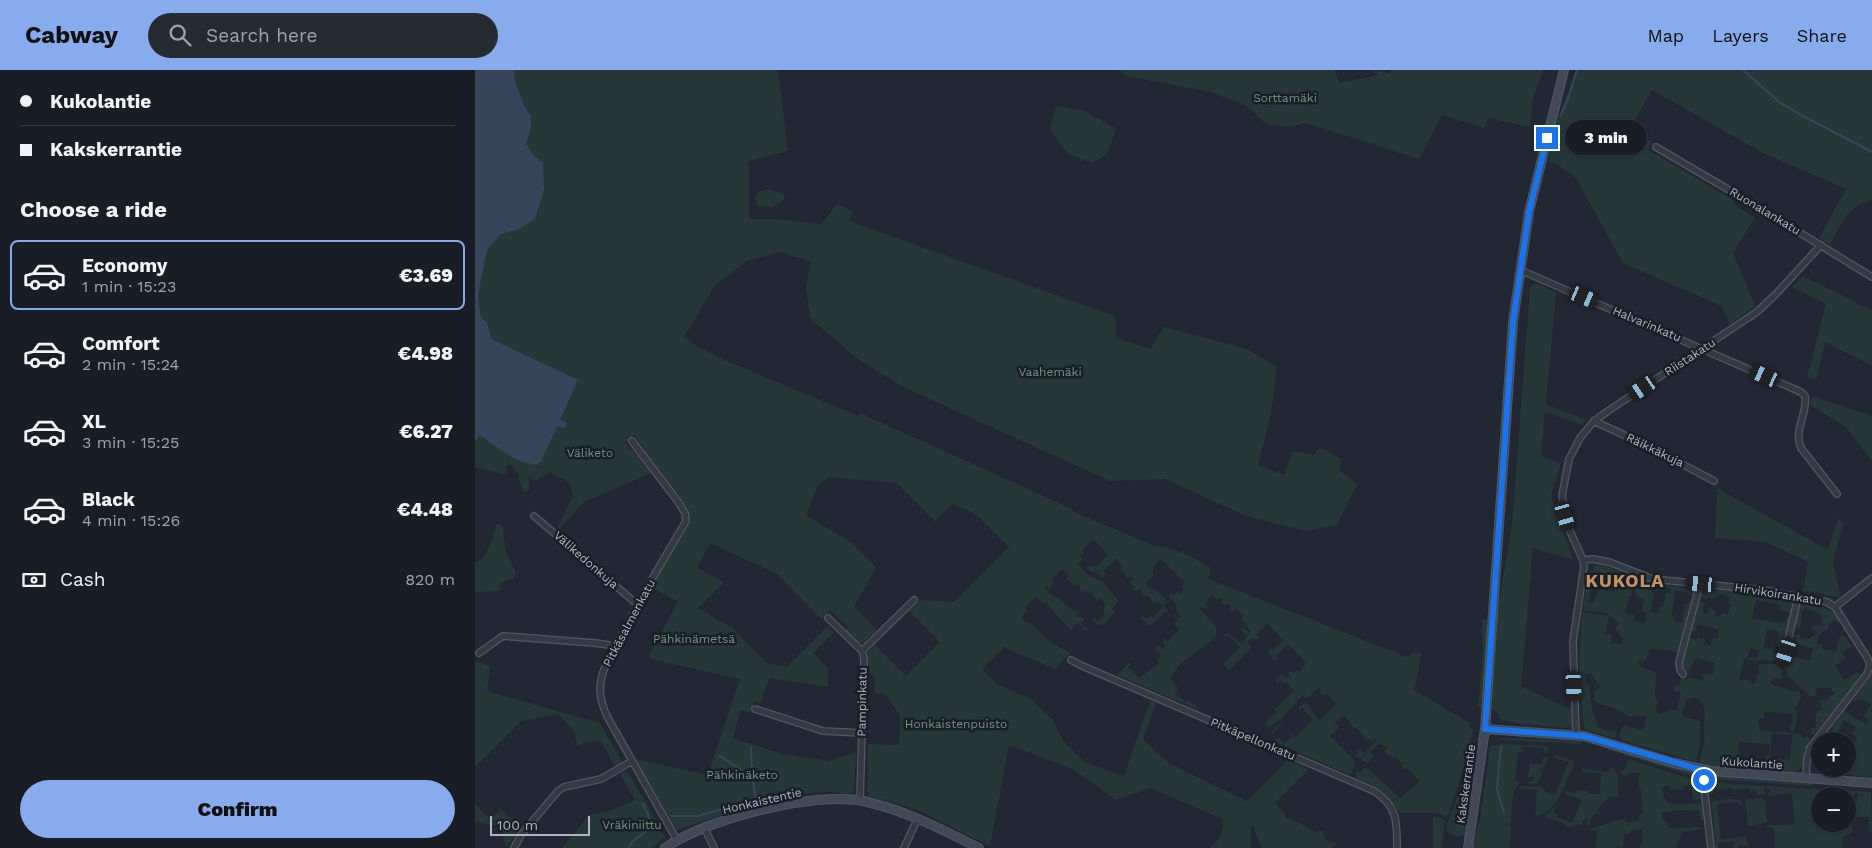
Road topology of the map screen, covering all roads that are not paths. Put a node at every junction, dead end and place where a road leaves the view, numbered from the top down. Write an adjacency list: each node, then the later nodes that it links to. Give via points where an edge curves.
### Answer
1 (1564, 70): 4 (main road, Kakskerrantie, via 1529,212)
2 (1656, 147): 3 (street, Ruonalankatu)
3 (1821, 245): 5 (street, Ruonalankatu); 6 (street, Riistakatu, via 1766,304)
4 (1520, 270): 6 (street, Halvarinkatu); 27 (main road, Kakskerrantie, via 1513,322)
5 (1872, 277)
6 (1703, 348): 7 (street, Riistakatu); 10 (street, Halvarinkatu, via 1805,396 1798,442)
7 (1594, 421): 9 (street, Räikkäkuja); 12 (street, Riistakatu, via 1569,459 1563,496 1569,529)
8 (632, 441): 17 (street, Pitkäsalmenkatu, via 686,517)
9 (1714, 481)
10 (1837, 494)
11 (534, 516): 17 (street, Välikedonkuja)
12 (1583, 560): 14 (street, Hirvikoirankatu, via 1609,562 1653,579); 29 (street, Riistakatu, via 1573,641)
13 (1872, 578): 18 (street)
14 (1701, 584): 15 (street, Hirvikoirankatu); 25 (street, via 1679,662 1679,670)
15 (1798, 596): 18 (street, Hirvikoirankatu); 24 (street)
16 (914, 600): 21 (street)
17 (638, 605): 20 (street, Pitkäsalmenkatu)
18 (1835, 607): 32 (street, Hirvikoirankatu, via 1869,659 1870,666 1810,748)
19 (828, 618): 21 (street, Pampinkatu)
20 (615, 648): 22 (street, via 595,643 503,636); 30 (street, Pitkäsalmenkatu, via 603,671 599,691 604,710)
21 (862, 651): 28 (street, Pampinkatu)
22 (479, 653)
23 (1071, 660): 43 (street, Pitkäpellonkatu, via 1374,791 1396,816)
24 (1783, 662)
25 (1683, 674)
26 (755, 709): 28 (street, via 823,731)
27 (1485, 729): 29 (main road, Kukolantie); 44 (main road, Kakskerrantie)
28 (862, 732): 34 (street, Pampinkatu)
29 (1576, 735): 31 (main road, Kukolantie)
30 (632, 761): 37 (street, Pitkäsalmenkatu); 38 (street, via 601,779 558,791 521,834)
31 (1702, 770): 32 (main road, Kukolantie); 45 (street)
32 (1806, 778): 33 (main road, Kukolantie)
33 (1872, 783)
34 (860, 801): 35 (main road, Honkaistentie); 36 (main road, Honkaistentie, via 806,802)
35 (918, 818): 41 (street); 42 (main road, Honkaistentie)
36 (704, 827): 37 (main road, Honkaistentie); 40 (street)
37 (677, 840): 39 (main road, Honkaistentie)
38 (514, 848)
39 (665, 848)
40 (714, 848)
41 (904, 848)
42 (979, 848)
43 (1397, 848)
44 (1468, 848)
45 (1711, 848)

